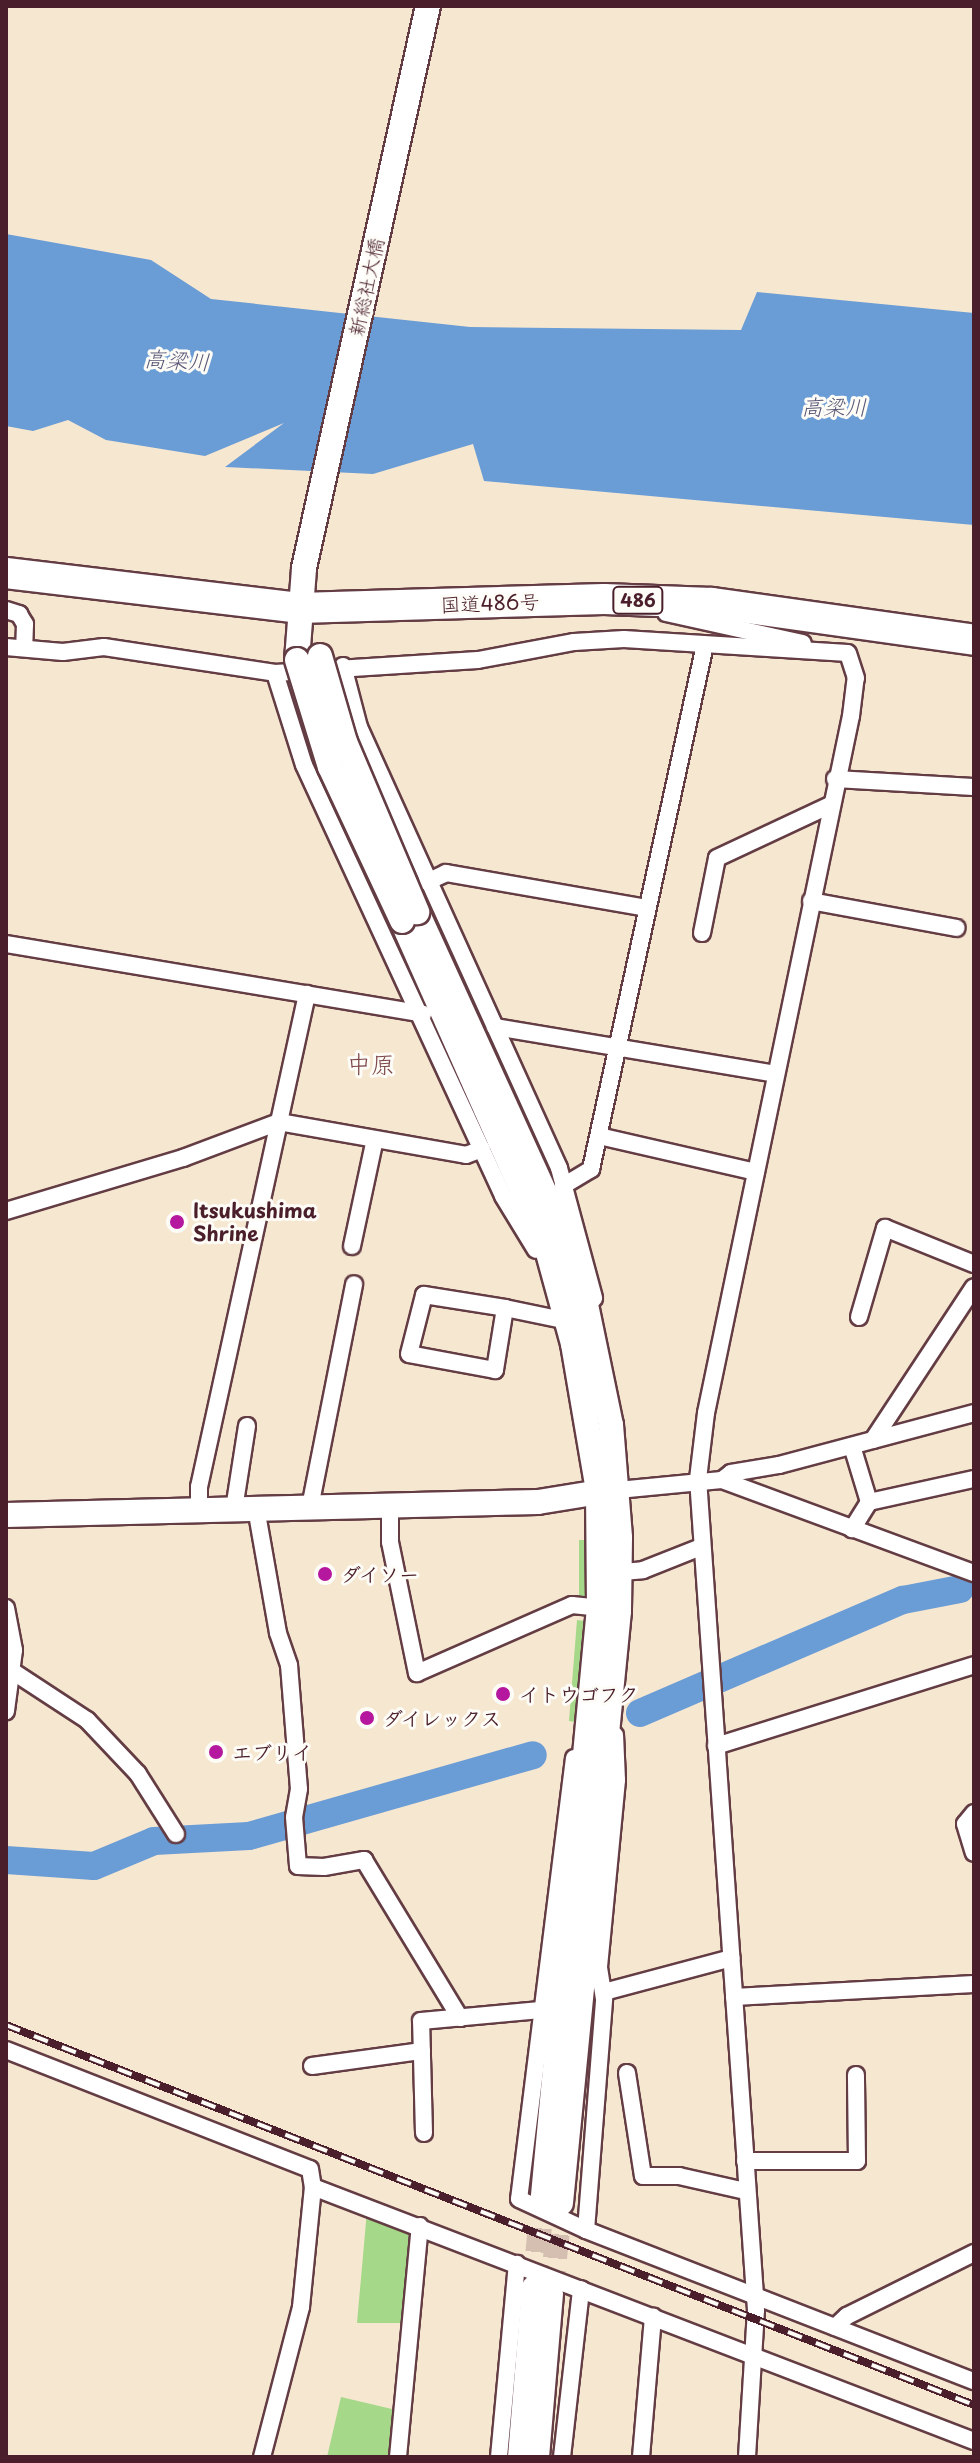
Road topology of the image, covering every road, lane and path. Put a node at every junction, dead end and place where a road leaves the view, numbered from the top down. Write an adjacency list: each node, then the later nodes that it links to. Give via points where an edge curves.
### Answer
1 (428, 6): 4 (street, 新総社大橋)
2 (6, 573): 4 (highway, 国道486号 / 486)
3 (604, 599): 4 (highway, 国道486号 / 486); 6 (highway, 国道486号 / 486, via 712,603); 10 (street)
4 (299, 608): 19 (street, bridge, via 308,658)
5 (6, 610): 9 (street, via 19,614 25,624)
6 (974, 640)
7 (705, 645): 10 (street); 11 (street, via 587,641 478,660); 18 (street)
8 (6, 647): 9 (street)
9 (24, 648): 12 (street, via 63,652 104,647)
10 (848, 653): 13 (street, via 856,678)
11 (343, 666): 12 (street); 16 (street, via 359,727)
12 (275, 673): 24 (street, via 304,765)
13 (835, 779): 14 (street); 15 (street)
14 (974, 787)
15 (830, 805): 17 (street); 21 (street, via 717,858)
16 (427, 882): 18 (street, via 446,873); 25 (street)
17 (811, 901): 20 (street); 27 (street)
18 (647, 908): 26 (street)
19 (409, 917): 39 (street, via 545,1242); 43 (street, via 558,1221)
20 (957, 928)
21 (702, 933)
22 (6, 944): 23 (street)
23 (307, 994): 24 (street); 28 (street)
24 (423, 1014): 31 (street)
25 (495, 1027): 26 (street); 33 (street)
26 (617, 1045): 27 (street); 29 (street)
27 (775, 1074): 32 (street)
28 (279, 1122): 30 (street); 34 (street, via 183,1158); 55 (street, via 199,1487)
29 (599, 1136): 32 (street); 33 (street, via 591,1169)
30 (375, 1139): 31 (street, via 466,1155); 35 (street)
31 (482, 1149): 39 (street)
32 (756, 1172): 48 (street, via 706,1413)
33 (563, 1186): 43 (street, via 594,1297)
34 (6, 1211)
35 (352, 1246)
36 (974, 1264): 41 (street, via 885,1228)
37 (354, 1284): 54 (street)
38 (974, 1287): 46 (street)
39 (559, 1292): 42 (street)
40 (505, 1308): 40 (street, via 495,1370 409,1354 424,1295); 42 (street)
41 (859, 1317)
42 (568, 1321): 51 (street)
43 (593, 1336): 51 (street)
44 (974, 1413): 46 (street)
45 (247, 1426): 56 (street)
46 (873, 1440): 47 (street)
47 (852, 1446): 50 (street, via 731,1473); 52 (street)
48 (698, 1479): 50 (street); 51 (street); 59 (street)
49 (974, 1479): 52 (street)
50 (722, 1480): 58 (street)
51 (608, 1490): 53 (street, via 538,1502); 60 (street); 63 (street)
52 (869, 1502): 58 (street)
53 (390, 1504): 54 (street); 63 (street, via 390,1542 417,1673 572,1605)
54 (310, 1507): 56 (street)
55 (199, 1509): 56 (street); 57 (street)
56 (245, 1509): 77 (street, via 289,1665 299,1789 294,1826 298,1866 364,1860)
57 (6, 1515)
58 (852, 1529): 61 (street)
59 (701, 1547): 60 (street, via 643,1570); 68 (street)
60 (622, 1572): 66 (street)
61 (974, 1573)
62 (6, 1608): 65 (street, via 14,1650)
63 (599, 1608): 66 (street)
64 (974, 1665): 68 (street)
65 (9, 1669): 67 (street); 70 (street, via 87,1720 138,1774)
66 (601, 1704): 74 (street, via 617,1780 599,1967); 76 (street, via 569,1788 549,1972); 87 (street)
67 (6, 1711)
68 (716, 1746): 72 (street)
69 (974, 1813): 71 (street, via 965,1824)
70 (176, 1834)
71 (974, 1853)
72 (732, 1958): 74 (street); 75 (street)
73 (974, 1984): 75 (street)
74 (604, 1992): 89 (street)
75 (734, 1997): 84 (street)
76 (540, 2010): 77 (street); 89 (street, via 519,2199)
77 (460, 2018): 79 (street, via 421,2021)
78 (6, 2050): 85 (street, via 310,2169)
79 (422, 2051): 80 (street); 83 (street)
80 (312, 2066)
81 (627, 2073): 86 (street, via 643,2176 692,2178)
82 (856, 2075): 84 (street, via 857,2161)
83 (424, 2133)
84 (745, 2161): 86 (street)
85 (313, 2187): 88 (street); 99 (street, via 301,2307)
86 (745, 2191): 93 (street)
87 (552, 2199)
88 (420, 2226): 91 (street); 100 (street)
89 (586, 2230): 93 (street)
90 (974, 2253): 95 (street, via 847,2316)
91 (517, 2264): 92 (street); 101 (street)
92 (581, 2289): 94 (street); 104 (street)
93 (754, 2295): 95 (street); 96 (street)
94 (653, 2317): 96 (street); 105 (street)
95 (835, 2327): 97 (street)
96 (756, 2356): 98 (street); 106 (street)
97 (974, 2381)
98 (974, 2441)
99 (262, 2457)
100 (398, 2457)
101 (499, 2457)
102 (520, 2457): 103 (street, via 543,2291)
103 (537, 2457)
104 (562, 2457)
105 (641, 2457)
106 (747, 2457)

